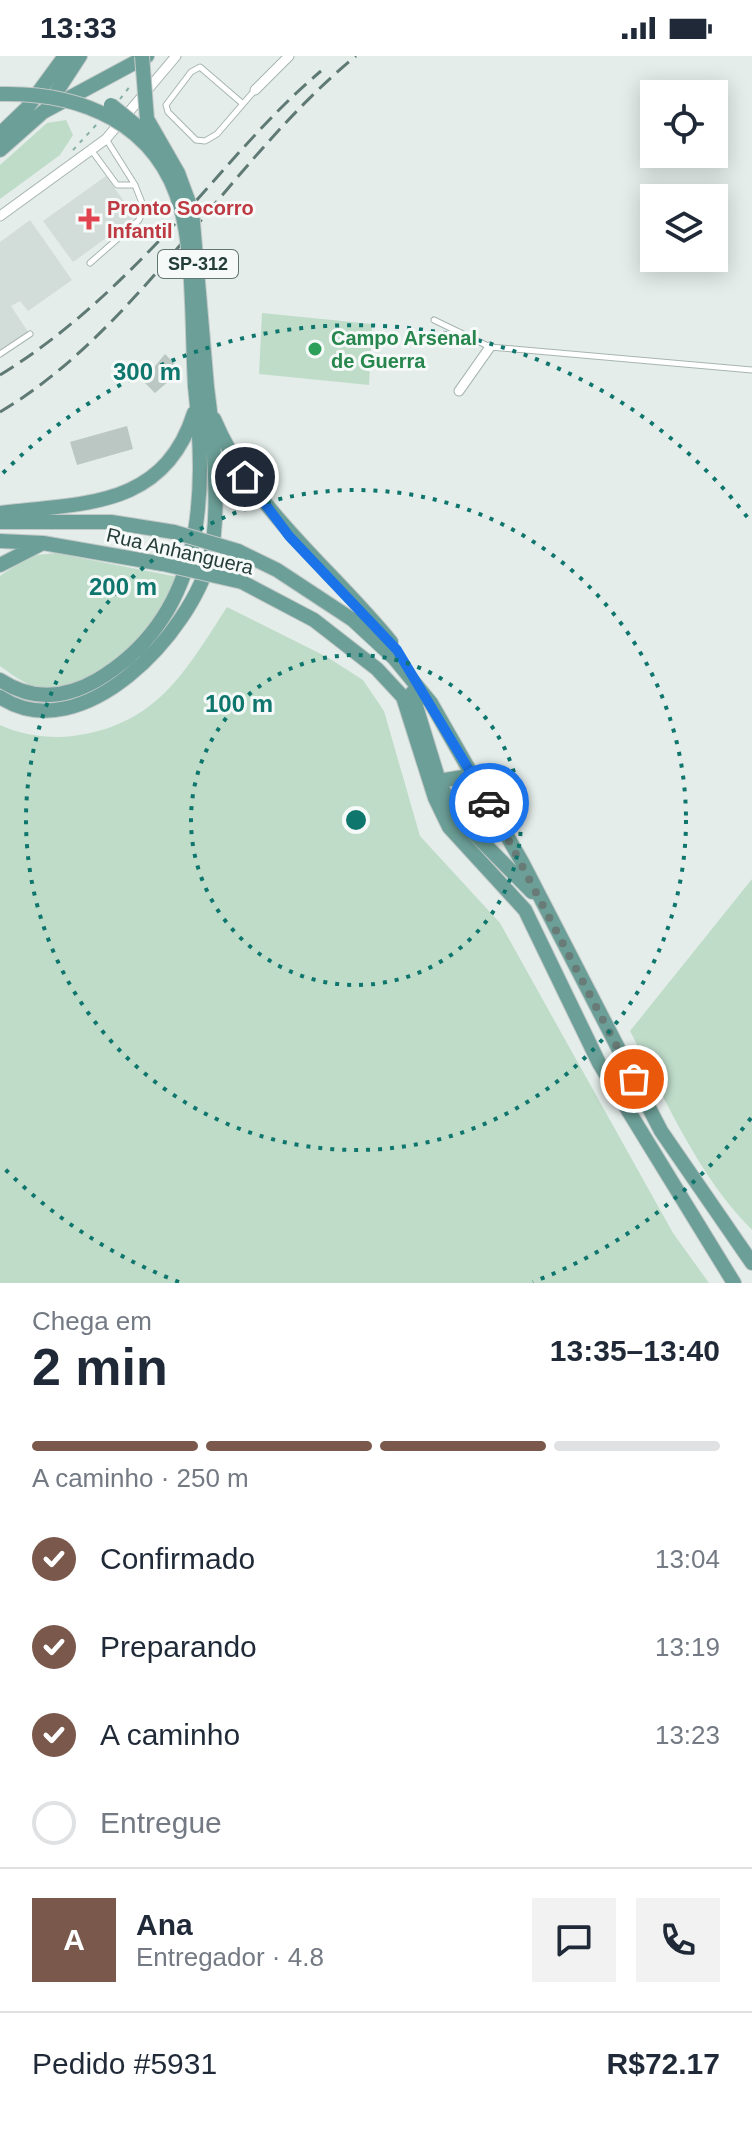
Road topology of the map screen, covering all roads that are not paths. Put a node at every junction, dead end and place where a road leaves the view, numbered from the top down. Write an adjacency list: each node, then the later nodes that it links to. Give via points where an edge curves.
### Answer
1 (65, 56): 11 (main road, via 27,108)
2 (80, 56): 10 (main road)
3 (144, 56): 10 (main road); 13 (main road, SP-312, bridge, via 147,119)
4 (176, 56): 12 (street)
5 (289, 56): 7 (street)
6 (0, 85): 13 (main road, bridge, via 38,85 91,96 127,116)
7 (255, 90): 9 (lane)
8 (0, 94): 24 (main road, SP-312, bridge, via 35,93 91,106 114,118 156,157 182,211)
9 (243, 104): 9 (lane, via 200,67 166,105 200,141 217,134)
10 (43, 112): 14 (main road)
11 (0, 134)
12 (106, 139): 15 (street); 16 (lane)
13 (162, 149): 24 (main road, SP-312, bridge, via 192,211)
14 (0, 150)
15 (92, 151): 16 (lane, via 117,185); 17 (street)
16 (135, 185): 18 (lane, via 143,215)
17 (0, 216)
18 (90, 263)
19 (434, 320): 21 (lane)
20 (30, 334): 22 (lane)
21 (490, 347): 23 (lane); 25 (street)
22 (0, 354)
23 (752, 370)
24 (201, 386): 26 (main road, SP-312)
25 (459, 391)
26 (203, 407): 27 (main road, via 165,467 131,492); 32 (main road, SP-312, via 198,523 178,591 156,627 118,666 79,691 38,695); 34 (main road, via 211,556 162,643 110,688 76,707 33,710); 35 (main road, SP-312, via 261,501 385,635)
27 (0, 513)
28 (0, 522): 33 (main road, Rua Anhanguera, bridge, via 111,522 174,532 238,551 331,604 372,635)
29 (0, 541): 30 (main road, Rua Anhanguera)
30 (43, 543): 31 (main road); 38 (main road, Rua Anhanguera, bridge, via 242,582 306,615 403,697)
31 (0, 565)
32 (0, 680)
33 (413, 681): 35 (main road, Rua Anhanguera); 37 (main road, via 412,696)
34 (0, 697)
35 (431, 703): 36 (main road, Rua Anhanguera / SP-312)
36 (475, 775): 37 (main road); 39 (main road, Rua Anhanguera / SP-312)
37 (439, 781): 38 (main road); 39 (main road, via 463,826 525,884)
38 (435, 798): 41 (main road, Rua Anhanguera, via 455,837 525,910 599,1063)
39 (554, 926): 40 (main road, Rua Anhanguera / SP-312, via 661,1131)
40 (752, 1263)
41 (733, 1282)

